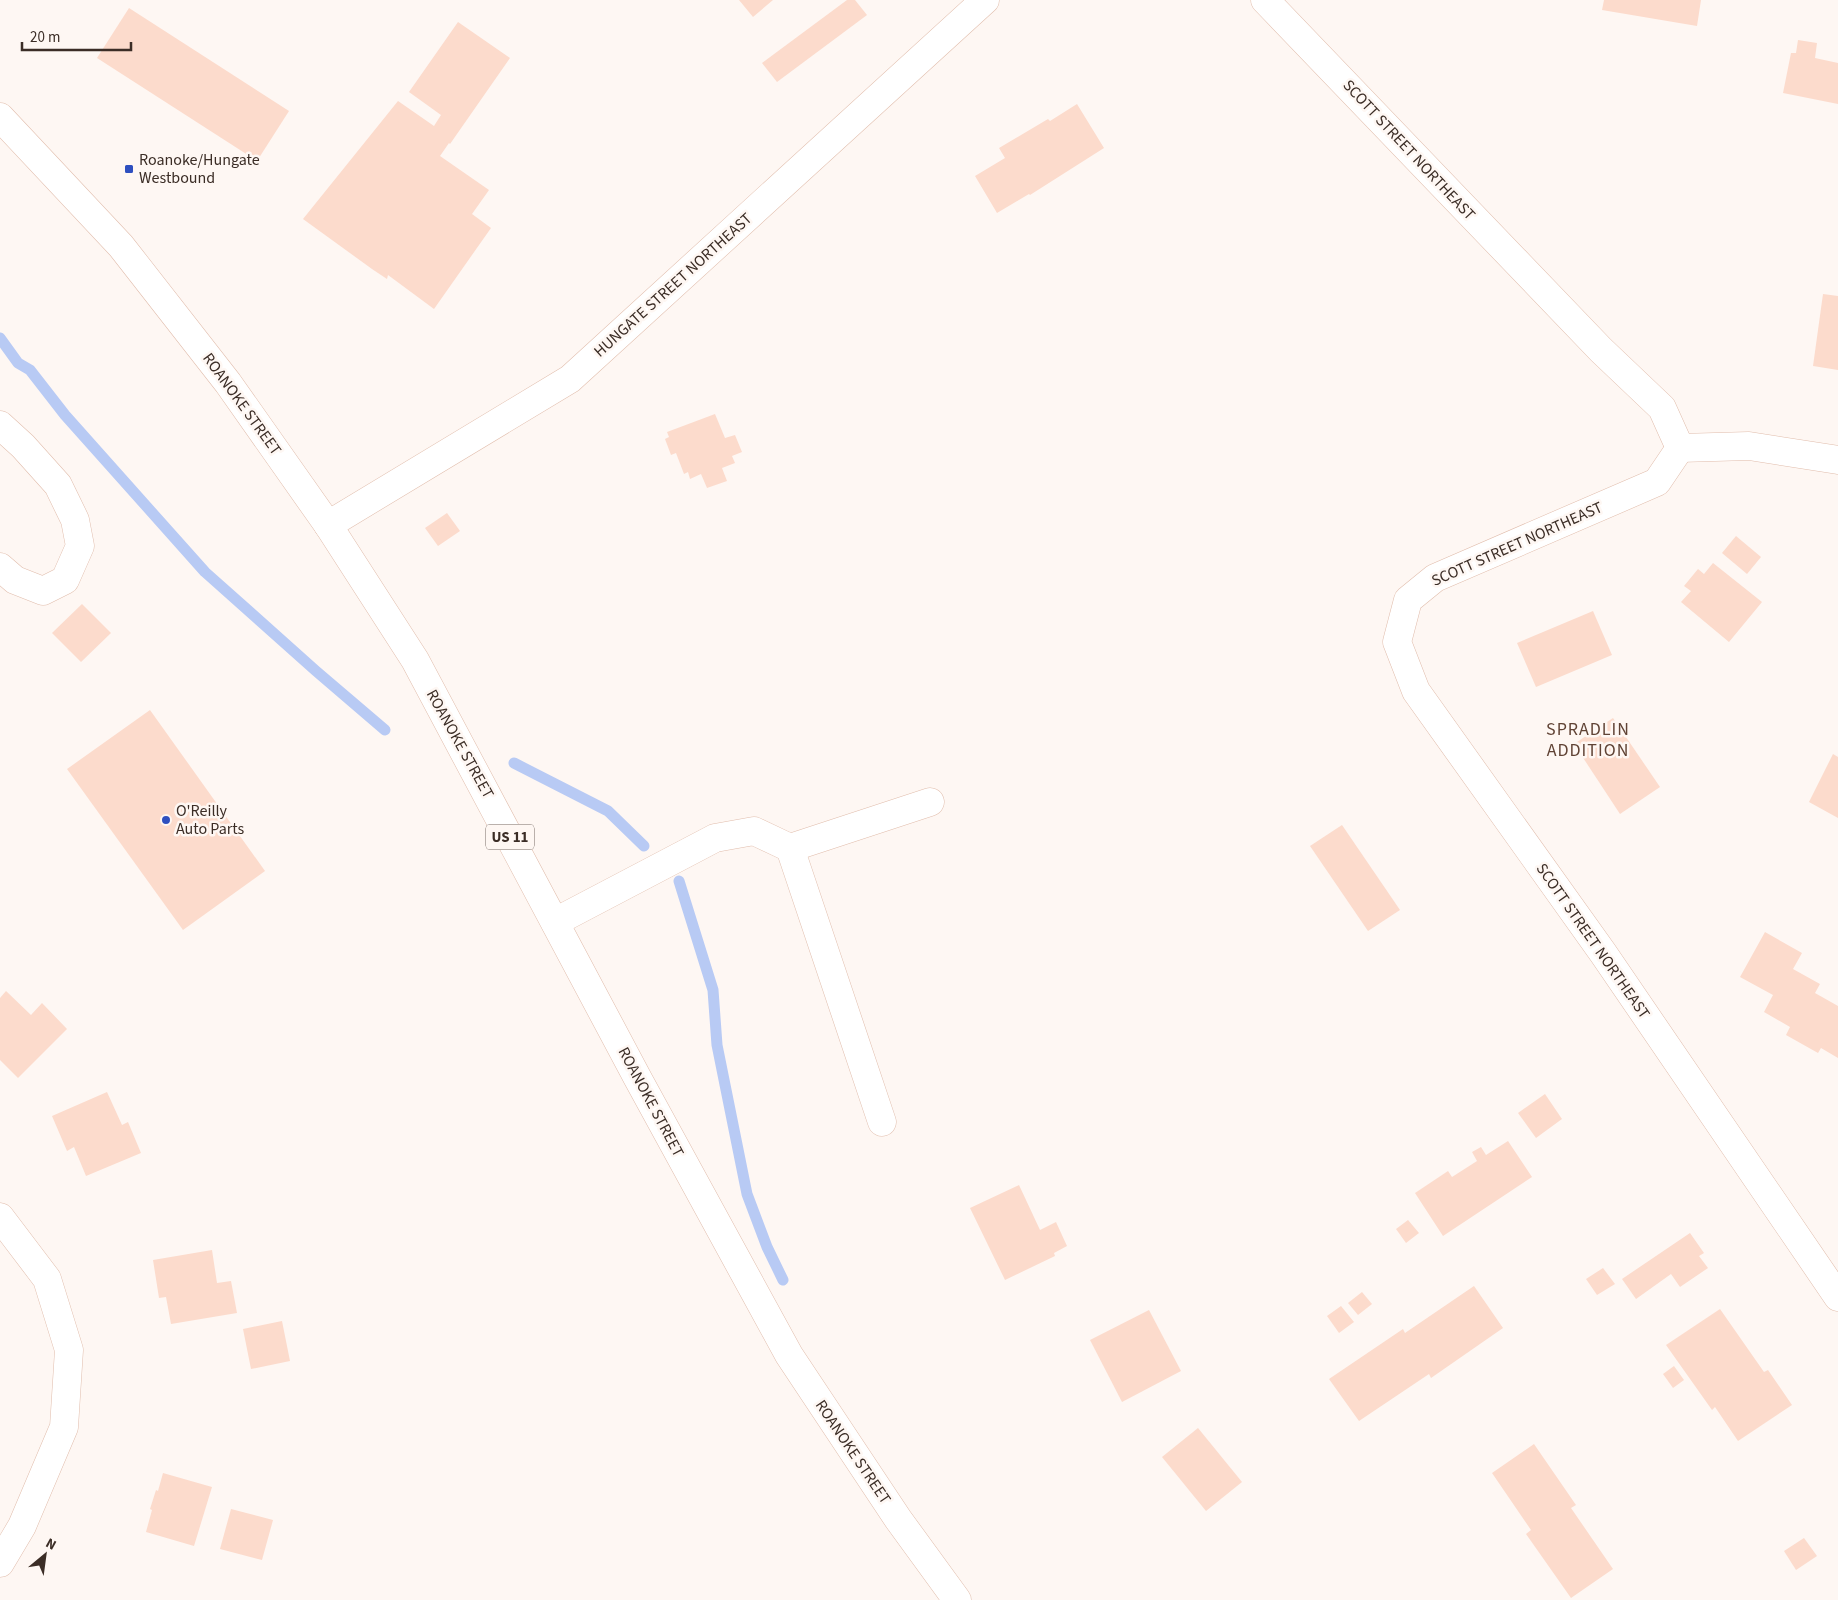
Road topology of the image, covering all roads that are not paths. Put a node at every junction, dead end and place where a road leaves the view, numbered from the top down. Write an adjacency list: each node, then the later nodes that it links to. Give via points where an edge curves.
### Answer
1 (984, 0): 7 (street, HUNGATE STREET NORTHEAST, via 570,379)
2 (1264, 0): 5 (street, SCOTT STREET NORTHEAST, via 1594,343 1662,408)
3 (0, 117): 7 (street, ROANOKE STREET / US 11, via 121,246 228,382)
4 (0, 425): 8 (street, via 58,485 75,520 80,546 65,580 43,591 15,580)
5 (1680, 448): 6 (street, via 1749,446); 14 (street, SCOTT STREET NORTHEAST, via 1657,482 1435,578 1408,600 1397,642 1416,691 1603,953)
6 (1838, 460)
7 (328, 524): 11 (street, ROANOKE STREET / US 11, via 415,660)
8 (0, 568)
9 (930, 802): 10 (street)
10 (790, 848): 11 (street, via 754,831 715,838); 12 (street)
11 (555, 922): 16 (street, ROANOKE STREET / US 11, via 789,1355 898,1519)
12 (882, 1122)
13 (0, 1217): 15 (street, via 47,1279 69,1350 64,1427 22,1526)
14 (1838, 1297)
15 (0, 1563)
16 (957, 1600)

